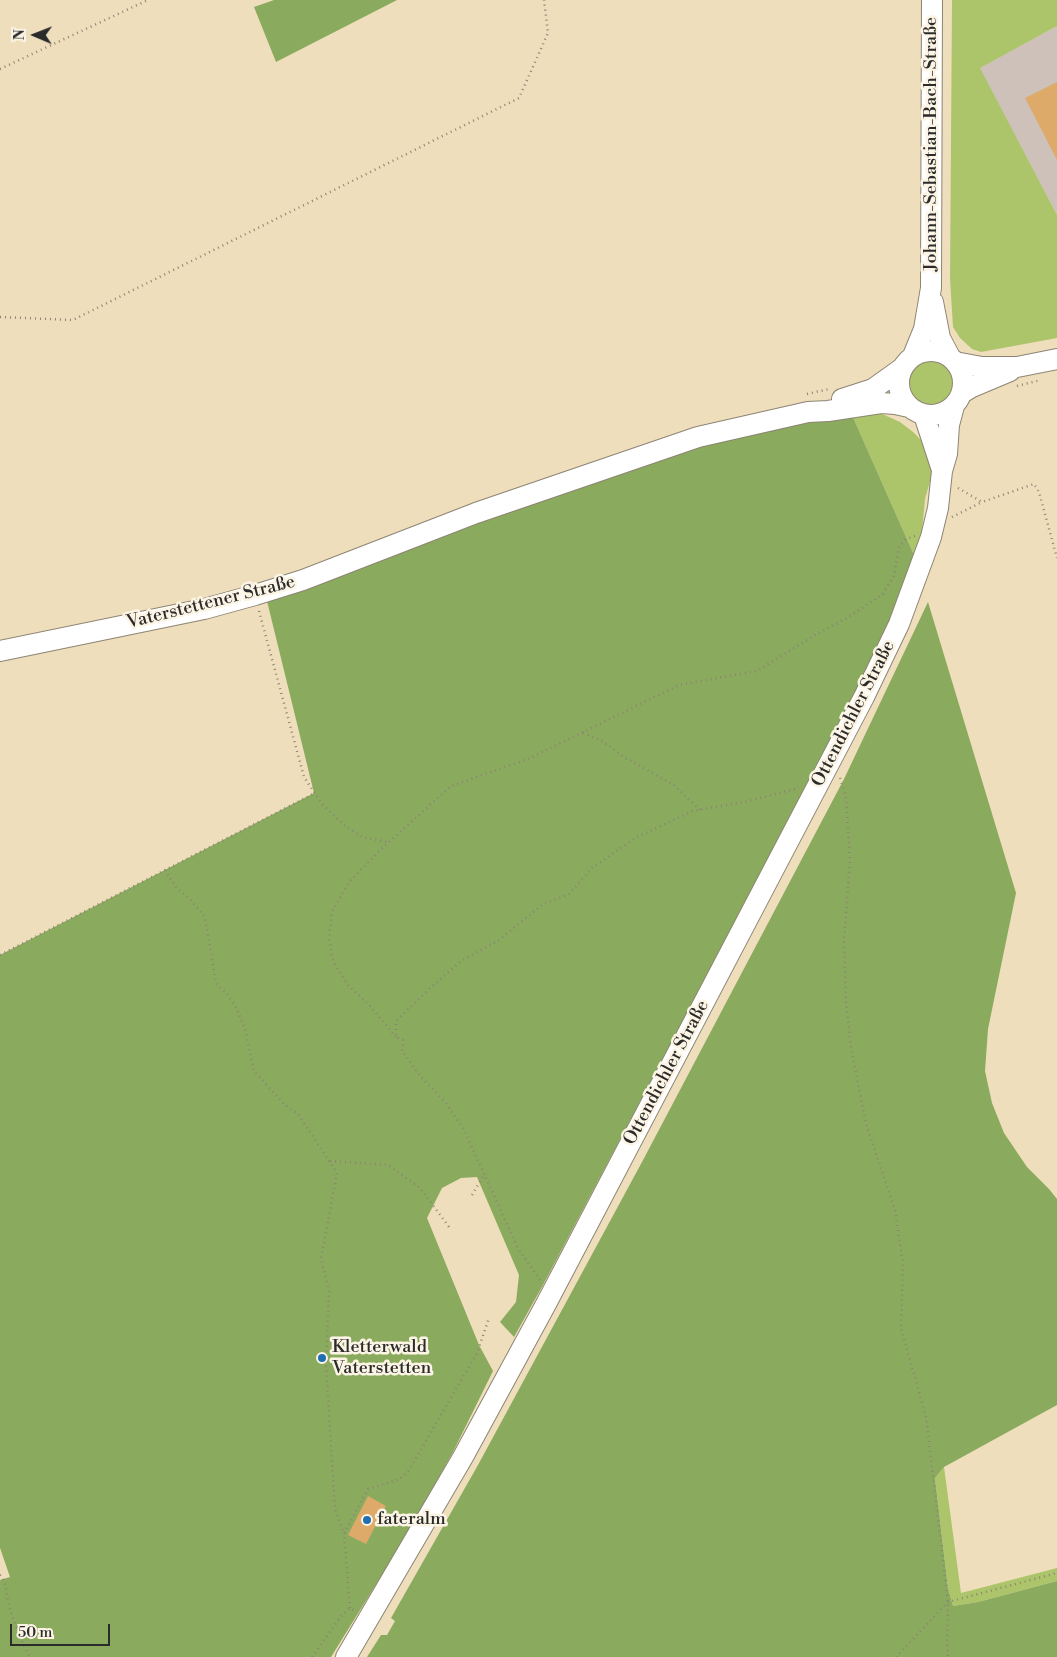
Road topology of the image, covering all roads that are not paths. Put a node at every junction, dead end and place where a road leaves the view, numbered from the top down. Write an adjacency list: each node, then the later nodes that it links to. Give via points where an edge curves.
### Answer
1 (932, 0): 2 (street, Johann-Sebastian-Bach-Straße)
2 (931, 288): 3 (street, Johann-Sebastian-Bach-Straße, via 940,338); 5 (street, Johann-Sebastian-Bach-Straße, via 924,329)
3 (952, 359): 5 (street, via 936,351 928,351); 6 (street, via 982,367); 7 (street, via 962,376)
4 (1057, 359): 6 (street)
5 (907, 363): 8 (street, via 899,376 899,389 904,402); 9 (street, via 872,389)
6 (1017, 367): 7 (street, via 972,387)
7 (958, 400): 8 (street, via 949,410 937,415); 10 (street, Ottendichler Straße, via 950,418)
8 (916, 411): 9 (street, via 881,403); 10 (street, Ottendichler Straße, via 933,437)
9 (808, 412): 11 (street, Vaterstettener Straße, via 698,437 604,468 255,595)
10 (942, 471): 12 (street, Ottendichler Straße, via 938,508 899,624 820,783 546,1304 463,1457)
11 (0, 651)
12 (346, 1657)

